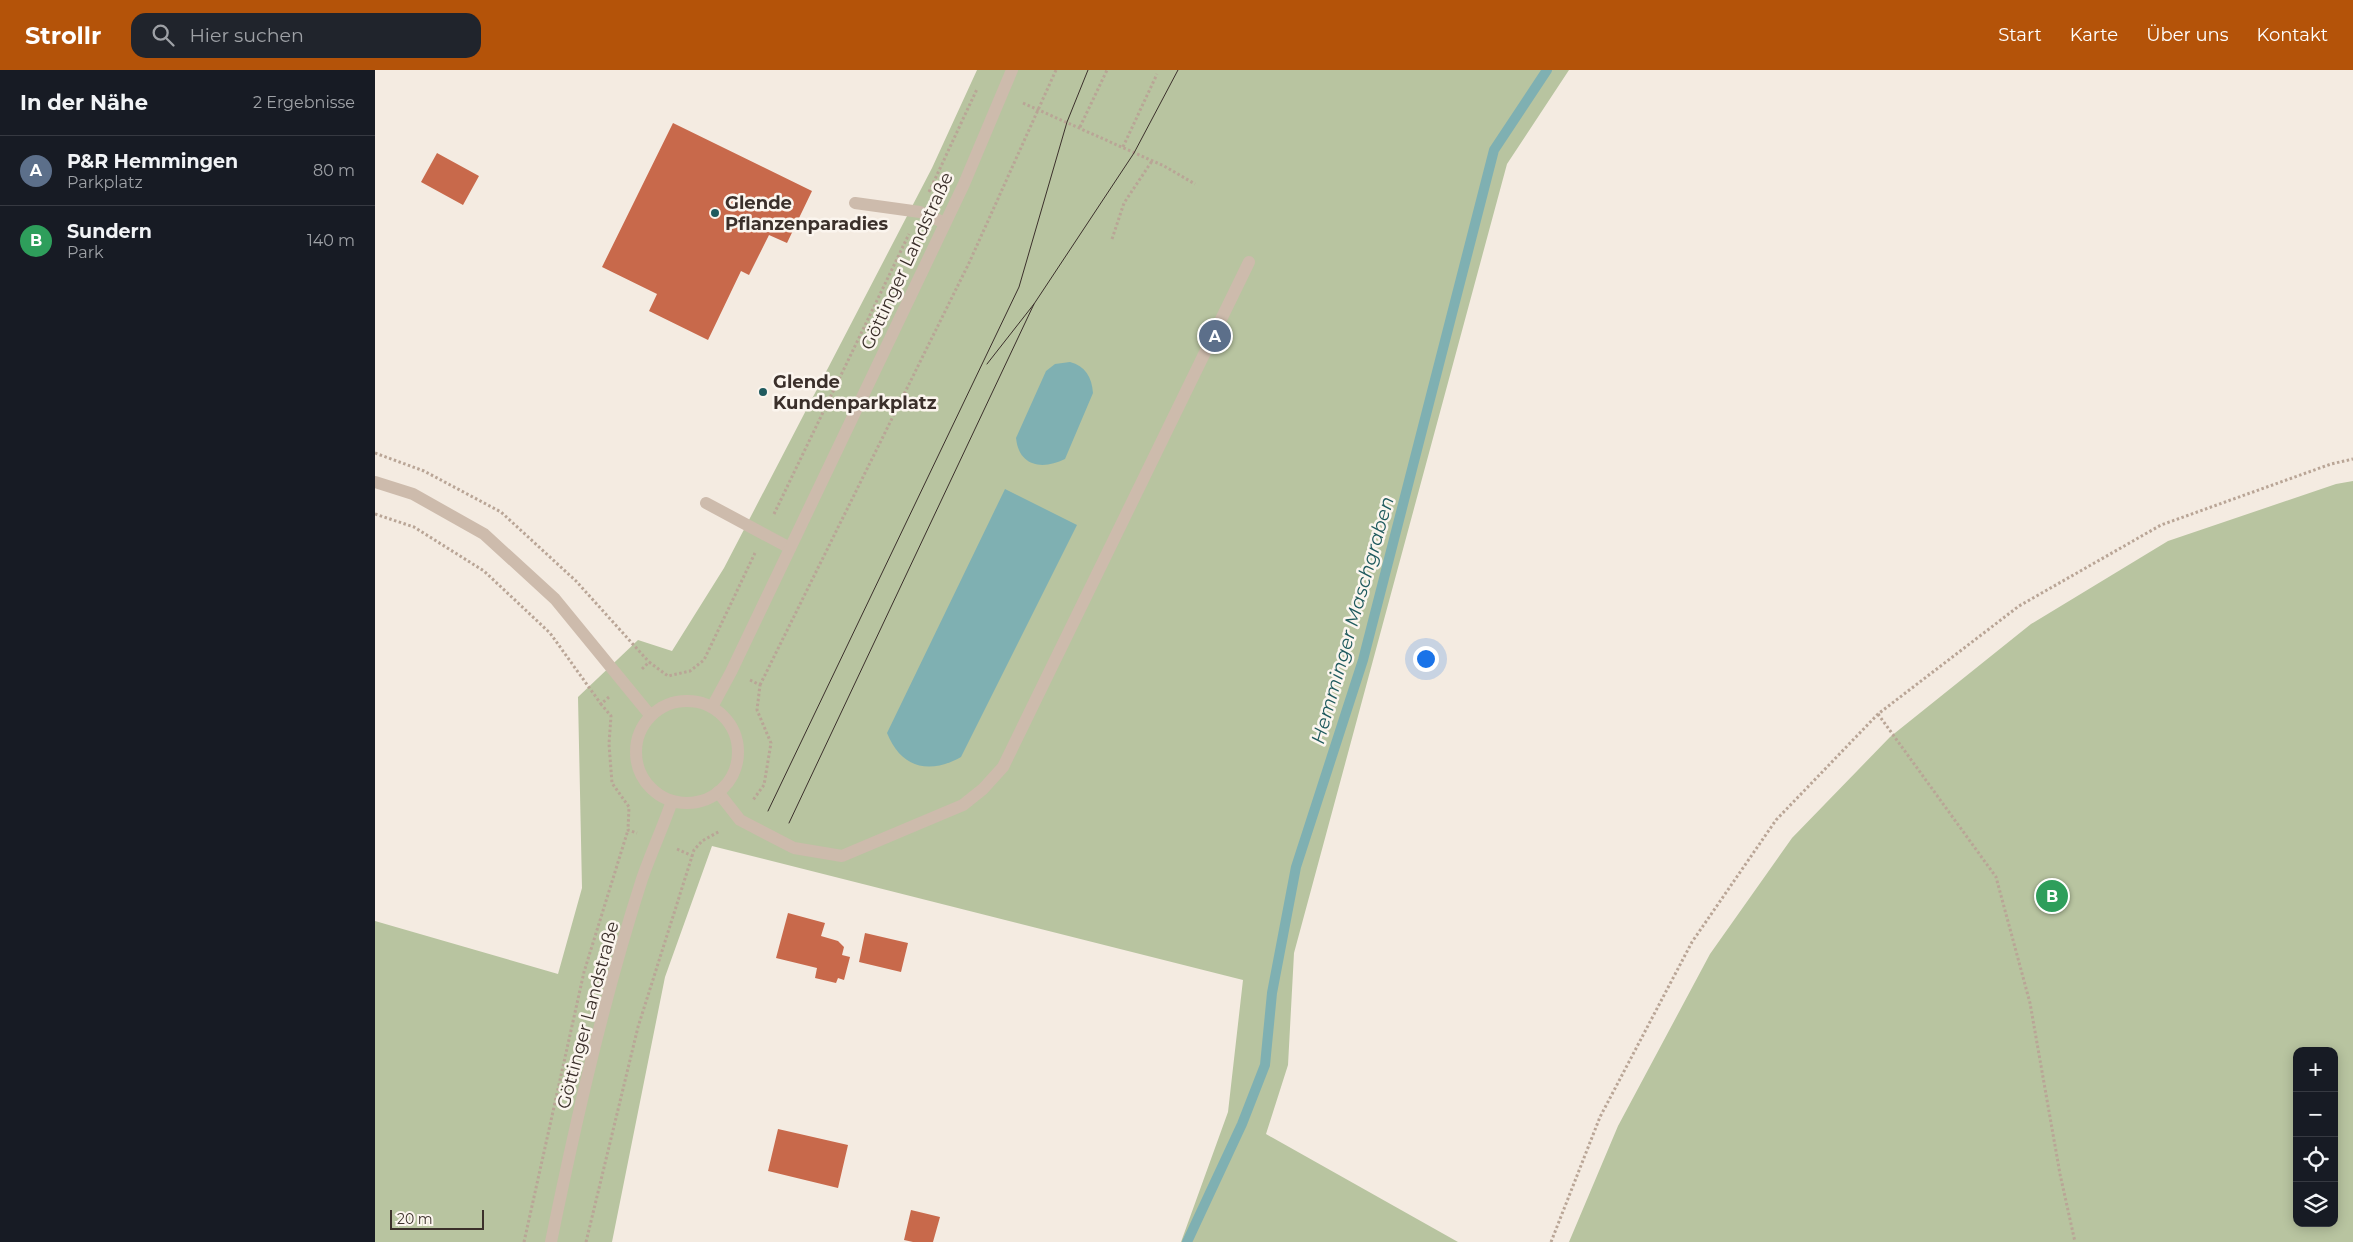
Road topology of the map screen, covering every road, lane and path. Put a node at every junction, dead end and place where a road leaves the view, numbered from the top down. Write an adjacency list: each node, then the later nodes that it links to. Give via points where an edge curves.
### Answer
1 (1012, 70): 5 (street, Göttinger Landstraße)
2 (1056, 70): 6 (path)
3 (1107, 70): 7 (path)
4 (1157, 74): 8 (path)
5 (1001, 95): 6 (path); 12 (path, via 980,82); 13 (street, Göttinger Landstraße)
6 (1038, 108): 7 (path); 25 (path, via 1000,198)
7 (1080, 127): 8 (path)
8 (1123, 148): 9 (path)
9 (1152, 161): 10 (path); 14 (path, via 1124,203)
10 (1195, 184)
11 (855, 203): 12 (street)
12 (920, 212): 13 (street); 20 (path)
13 (945, 223): 21 (street, Göttinger Landstraße)
14 (1112, 239)
15 (1249, 262): 32 (street, via 1003,767 983,789 963,805 842,856 794,848)
16 (2353, 459): 28 (path, via 2161,525 2019,606)
17 (375, 482): 24 (street, via 413,494 485,534 555,599)
18 (706, 503): 20 (street)
19 (375, 514): 26 (path, via 414,527 483,571 549,633)
20 (765, 534): 21 (street); 22 (path)
21 (790, 548): 23 (street, Göttinger Landstraße)
22 (704, 660): 23 (path); 24 (path, via 690,671 668,676 649,662)
23 (731, 672): 25 (path); 27 (street, Göttinger Landstraße)
24 (624, 685): 26 (path); 29 (street)
25 (760, 685): 32 (path, via 757,710 771,743 764,785)
26 (601, 704): 33 (path, via 611,716 612,783 629,807)
27 (712, 708): 29 (street, via 686,700 666,705); 30 (street, via 725,718 734,732 738,748 737,764 730,780)
28 (1878, 714): 39 (path, via 1776,820 1692,942 1600,1117); 40 (path, via 1997,877 2031,1003)
29 (650, 715): 31 (street, via 638,734 635,755 641,775 654,792)
30 (718, 792): 31 (street, via 689,804); 32 (street)
31 (672, 801): 34 (street, Göttinger Landstraße)
32 (740, 820): 35 (path, via 701,841)
33 (628, 830): 34 (path); 36 (path, via 584,972)
34 (657, 841): 35 (path); 37 (street, Göttinger Landstraße, via 616,968)
35 (693, 856): 38 (path, via 638,1028)
36 (524, 1242)
37 (551, 1242)
38 (586, 1242)
39 (1551, 1242)
40 (2075, 1242)

